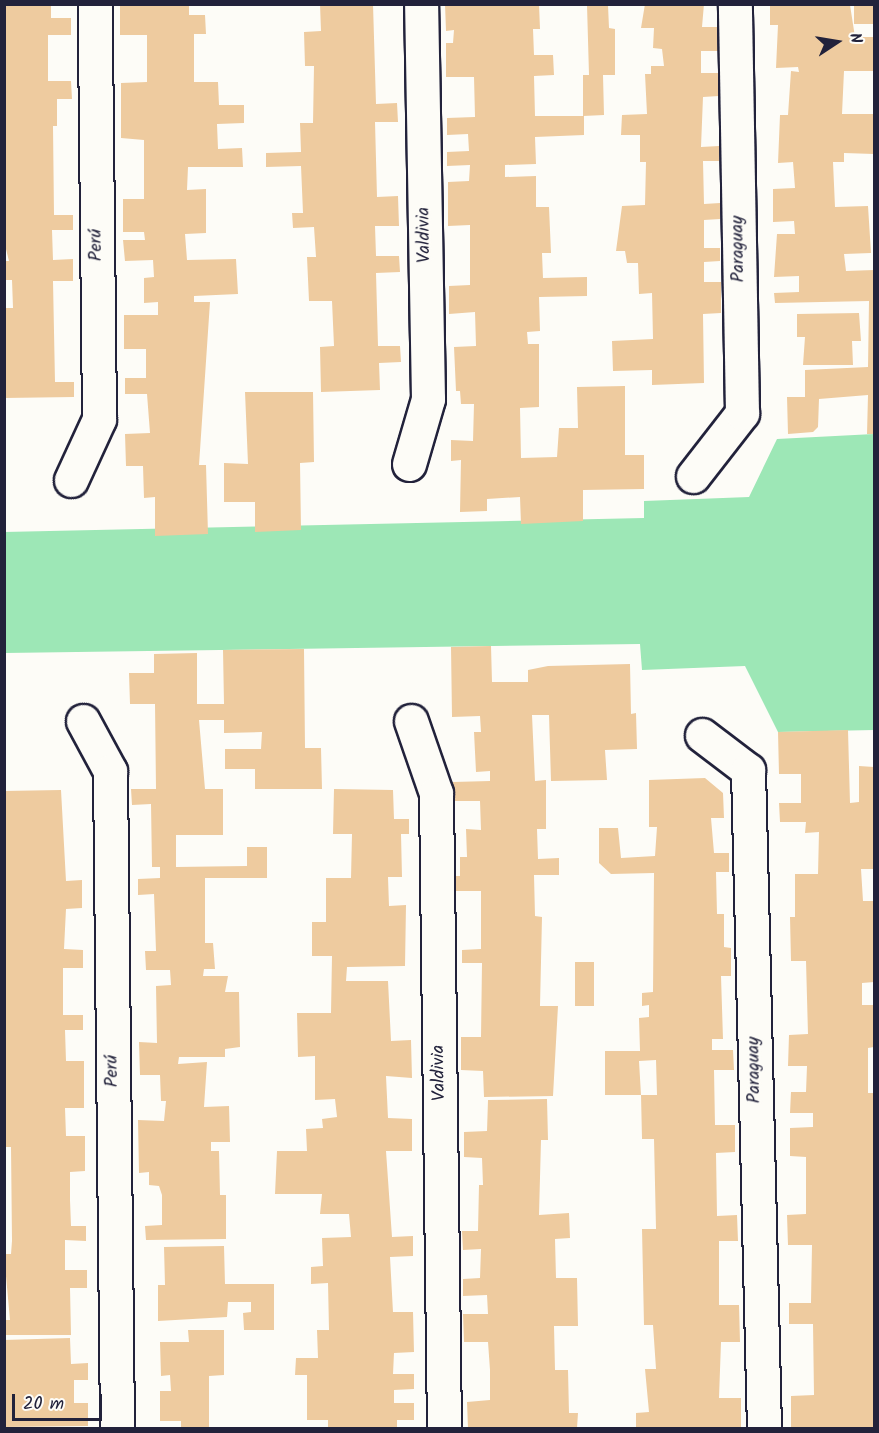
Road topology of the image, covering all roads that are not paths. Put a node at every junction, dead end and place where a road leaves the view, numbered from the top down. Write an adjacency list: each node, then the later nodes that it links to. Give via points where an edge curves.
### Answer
1 (95, 4): 6 (street, Perú, via 99,419)
2 (421, 4): 4 (street, Valdivia, via 428,399)
3 (735, 4): 5 (street, Paraguay, via 742,413)
4 (409, 464)
5 (693, 476)
6 (71, 480)
7 (84, 721): 10 (street, Perú, via 110,771)
8 (411, 721): 11 (street, Valdivia, via 436,793)
9 (702, 735): 12 (street, Paraguay, via 748,770)
10 (117, 1428)
11 (444, 1428)
12 (764, 1428)

